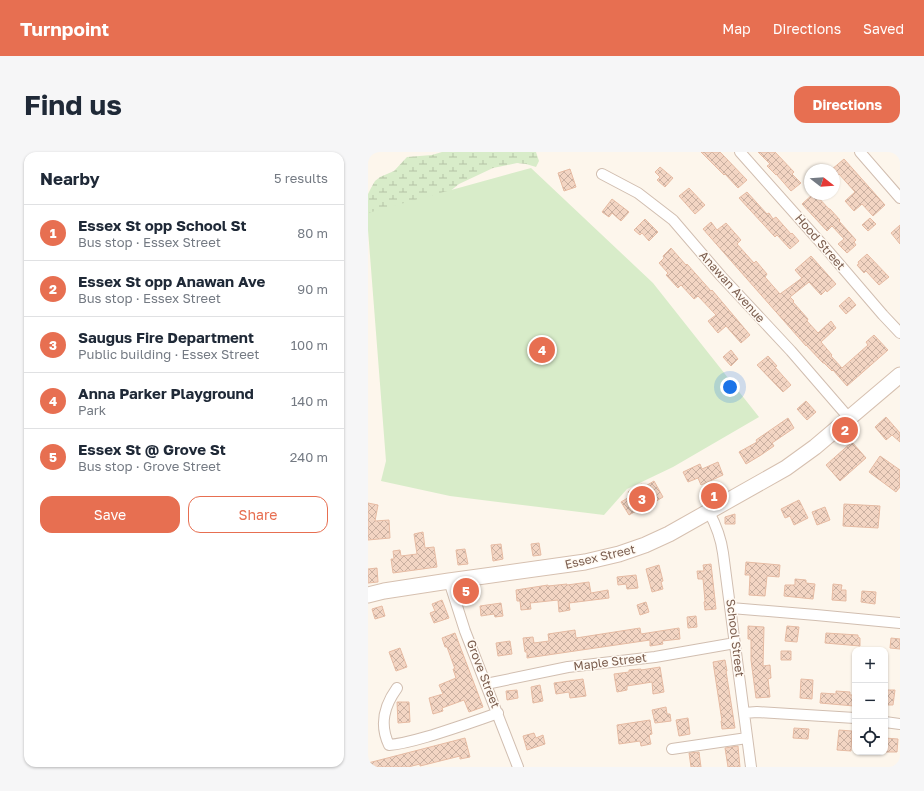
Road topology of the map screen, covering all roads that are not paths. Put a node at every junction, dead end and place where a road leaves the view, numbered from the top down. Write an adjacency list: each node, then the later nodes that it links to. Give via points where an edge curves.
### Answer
1 (740, 152): 5 (street, Hood Street)
2 (860, 152): 4 (street)
3 (602, 174): 7 (street, Anawan Avenue, via 638,193 674,220)
4 (900, 198)
5 (900, 333)
6 (900, 374): 7 (main road, Essex Street)
7 (849, 418): 8 (main road, Essex Street, via 795,462)
8 (709, 512): 9 (main road, Essex Street, via 655,541 619,554 586,562); 11 (street, School Street, via 722,546)
9 (450, 581): 10 (main road, Essex Street); 14 (street, Grove Street)
10 (368, 595)
11 (731, 608): 12 (street); 13 (street, School Street)
12 (900, 623)
13 (735, 643): 14 (street, Maple Street, via 655,657 568,667); 17 (street, School Street)
14 (486, 684): 16 (street, Grove Street)
15 (397, 688): 16 (street, via 385,709 383,731 388,745 398,745 464,726)
16 (498, 713): 23 (street, Grove Street)
17 (744, 713): 18 (street); 21 (street, School Street)
18 (852, 718)
19 (888, 722): 20 (street)
20 (900, 724)
21 (747, 738): 22 (street); 24 (street, School Street)
22 (672, 749)
23 (518, 767)
24 (751, 767)

